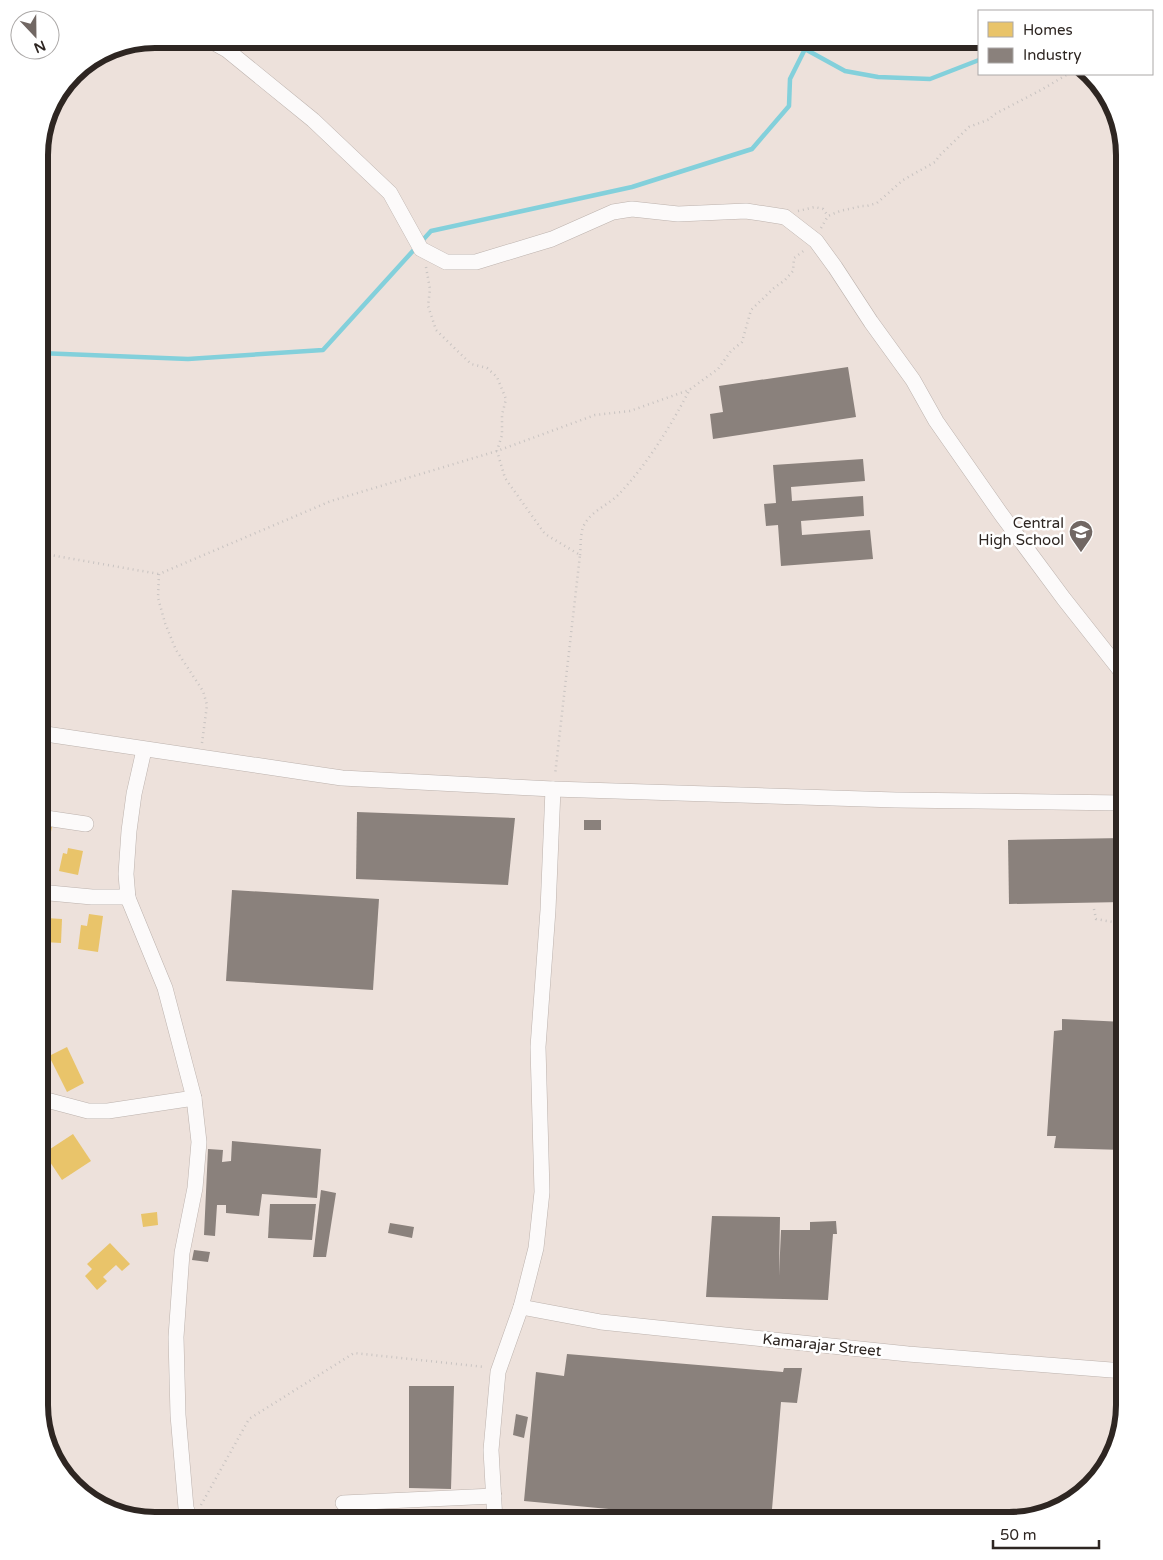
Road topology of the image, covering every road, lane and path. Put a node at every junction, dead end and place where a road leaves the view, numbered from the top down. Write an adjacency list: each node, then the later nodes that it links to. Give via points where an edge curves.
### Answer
1 (223, 48): 6 (street, via 313,120 390,193)
2 (1066, 75): 3 (path, via 969,128 935,162 903,180 878,202)
3 (828, 216): 4 (path, via 823,209 815,207); 5 (path)
4 (785, 217): 5 (street); 6 (street, via 746,212 678,214 632,209 613,212 552,239 476,262 446,262)
5 (816, 241): 7 (path, via 794,258 793,271 786,280 751,310 742,342 731,350 718,369); 12 (street, via 1001,514)
6 (421, 249): 8 (path, via 430,288 428,306 436,330 471,364 487,368 497,377 506,399)
7 (689, 390): 8 (path, via 630,411 595,415); 10 (path, via 673,422 620,493 591,514 583,527)
8 (497, 452): 10 (path, via 505,478 545,534); 11 (path, via 331,501)
9 (48, 555): 11 (path)
10 (580, 555): 16 (path)
11 (159, 574): 15 (path, via 158,598 165,623 176,650 203,691 207,705)
12 (1116, 665)
13 (48, 734): 14 (street)
14 (144, 750): 15 (street); 21 (street, via 134,794 126,874)
15 (199, 758): 16 (street, via 342,778)
16 (553, 789): 17 (street, via 896,800); 26 (street, via 538,1047 542,1192 536,1248)
17 (1116, 803)
18 (48, 818): 19 (street)
19 (86, 824)
20 (48, 893): 21 (street)
21 (128, 897): 24 (street, via 165,988)
22 (1094, 910): 23 (path, via 1096,919)
23 (1116, 923)
24 (194, 1098): 25 (street, via 108,1111 88,1111); 31 (street, via 199,1142 195,1188 182,1253 176,1337 178,1415 186,1508)
25 (48, 1100)
26 (521, 1307): 27 (street); 28 (street, Kamarajar Street, via 601,1322 908,1354)
27 (499, 1369): 29 (street, via 491,1450); 32 (path, via 354,1353 248,1419)
28 (1116, 1370)
29 (494, 1496): 30 (street); 33 (street)
30 (343, 1503)
31 (190, 1512)
32 (197, 1512)
33 (495, 1512)

